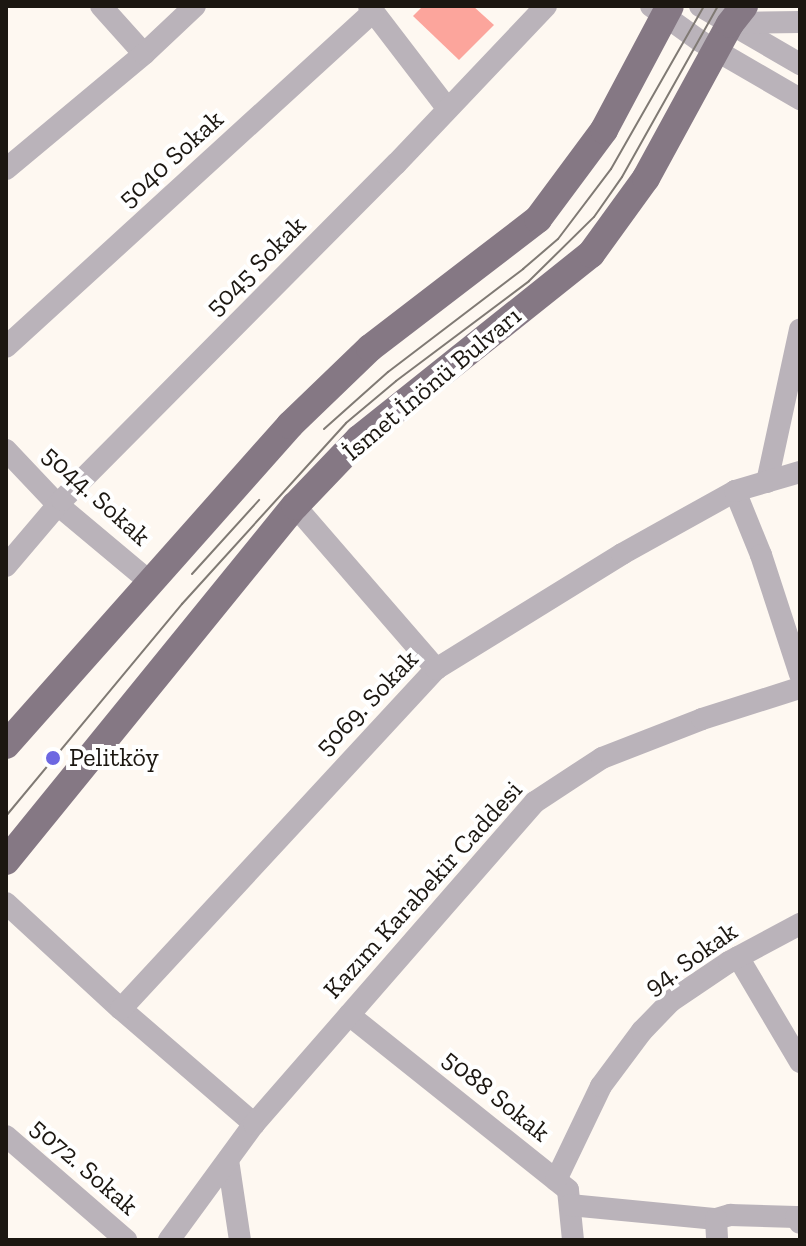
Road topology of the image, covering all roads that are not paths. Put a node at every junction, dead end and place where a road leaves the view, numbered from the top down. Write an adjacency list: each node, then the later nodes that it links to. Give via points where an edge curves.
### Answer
1 (101, 6): 10 (street)
2 (195, 6): 10 (street)
3 (546, 6): 13 (street, 5045 Sokak)
4 (700, 6): 7 (street)
5 (371, 9): 13 (street); 16 (street, 5040 Sokak)
6 (662, 9): 9 (street); 24 (main road, via 604,130 538,219 370,348 290,425)
7 (737, 15): 8 (street); 9 (main road, İsmet İnönü Bulvarı); 11 (street)
8 (800, 22)
9 (716, 50): 12 (street); 22 (main road, İsmet İnönü Bulvarı, via 646,178 591,254 359,439)
10 (144, 54): 14 (street)
11 (800, 64)
12 (800, 99)
13 (447, 108): 21 (street, 5045 Sokak)
14 (6, 169)
15 (800, 330): 19 (street)
16 (6, 347)
17 (6, 450): 21 (street, 5044. Sokak)
18 (800, 472): 19 (street, 5069. Sokak)
19 (767, 482): 20 (street, 5069. Sokak)
20 (735, 491): 25 (street, 5069. Sokak); 26 (street)
21 (58, 505): 23 (street, 5045 Sokak); 24 (street, 5044. Sokak)
22 (295, 506): 25 (street); 29 (main road, İsmet İnönü Bulvarı)
23 (6, 566)
24 (149, 581): 28 (main road)
25 (436, 669): 33 (street, 5069. Sokak)
26 (800, 674)
27 (800, 688): 34 (street, Kazım Karabekir Caddesi, via 602,758 535,802)
28 (6, 745)
29 (6, 861)
30 (6, 903): 33 (street)
31 (800, 924): 32 (street, 94. Sokak)
32 (738, 957): 35 (street); 39 (street, 94. Sokak, via 671,1001 642,1031 601,1086)
33 (121, 1009): 36 (street)
34 (349, 1015): 36 (street, Kazım Karabekir Caddesi); 39 (street, 5088 Sokak)
35 (800, 1062)
36 (254, 1124): 38 (street, Kazım Karabekir Caddesi)
37 (6, 1136): 43 (street, 5072. Sokak)
38 (228, 1160): 44 (street, Kazım Karabekir Caddesi); 45 (street)
39 (556, 1180): 40 (street, 5088 Sokak, via 568,1190)
40 (570, 1205): 42 (street); 46 (street, 5088 Sokak)
41 (800, 1223): 42 (street, via 796,1217 730,1215)
42 (717, 1230)
43 (126, 1240)
44 (169, 1240)
45 (240, 1240)
46 (573, 1240)

